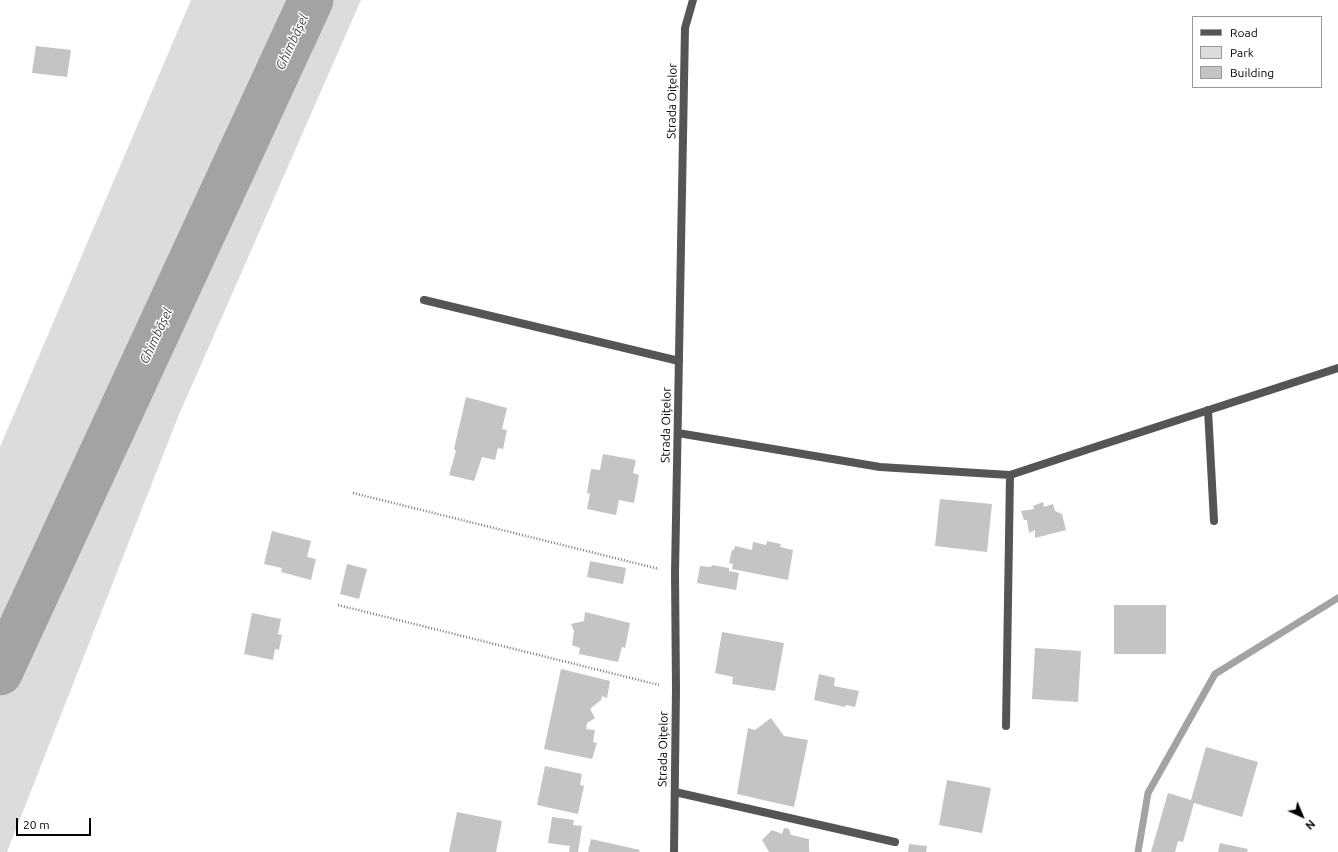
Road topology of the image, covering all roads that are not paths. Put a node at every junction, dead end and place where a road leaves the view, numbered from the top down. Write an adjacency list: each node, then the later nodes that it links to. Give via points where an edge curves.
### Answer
1 (692, 0): 3 (street, Strada Oițelor, via 685,28)
2 (424, 300): 3 (street)
3 (679, 361): 6 (street, Strada Oițelor)
4 (1338, 368): 5 (street)
5 (1208, 410): 7 (street); 8 (street)
6 (678, 433): 7 (street, via 880,467); 10 (street, Strada Oițelor)
7 (1010, 475): 9 (street)
8 (1214, 521)
9 (1006, 726)
10 (675, 792): 11 (street); 12 (street, Strada Oițelor)
11 (894, 842)
12 (674, 852)

